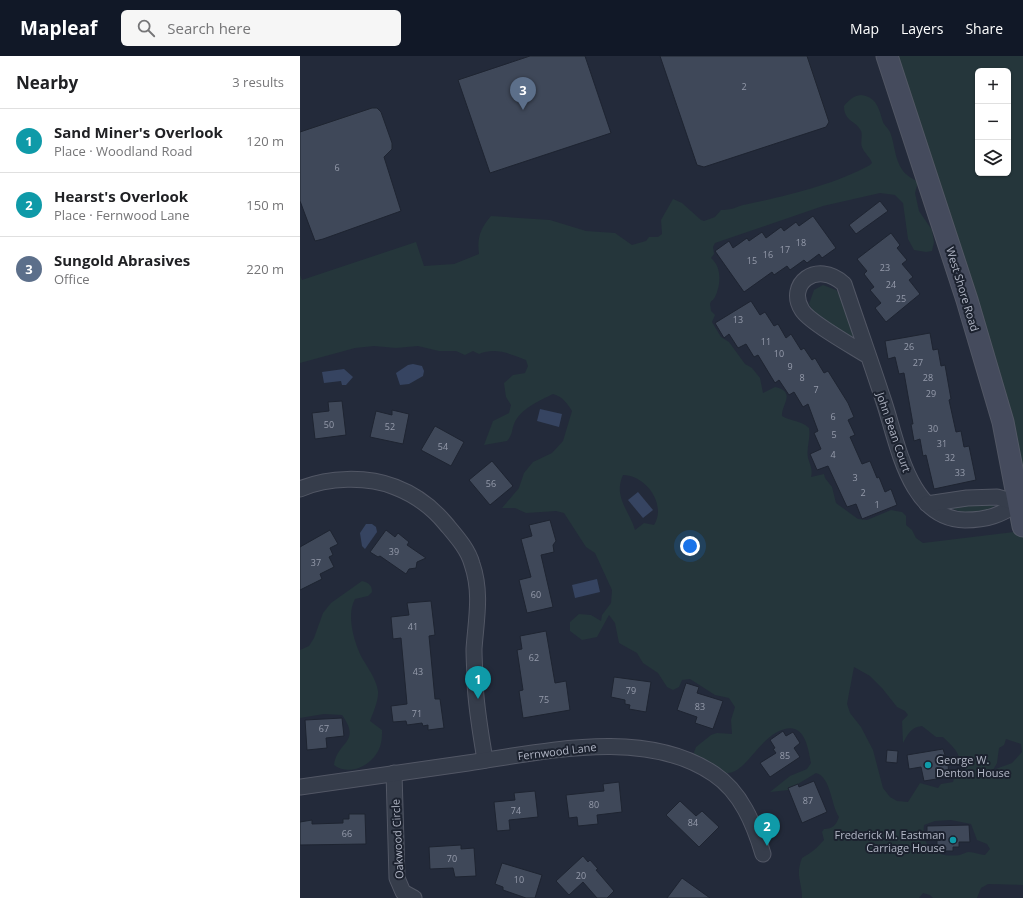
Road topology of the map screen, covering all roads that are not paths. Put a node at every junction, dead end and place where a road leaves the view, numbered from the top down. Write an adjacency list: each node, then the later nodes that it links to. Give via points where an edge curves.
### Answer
1 (887, 56): 4 (main road, West Shore Road, via 967,300 1003,422)
2 (868, 356): 2 (street, John Bean Court, via 844,284 828,274 817,273 807,277 800,287 797,301 802,311); 5 (street, John Bean Court, via 907,472 914,488)
3 (300, 489): 7 (street, via 340,480 388,484 425,503 459,538 472,563 477,587 475,682)
4 (1019, 503): 5 (street, via 997,497); 5 (street, John Bean Court, via 1000,515 972,520 955,519 939,513); 6 (main road, West Shore Road)
5 (927, 504)
6 (1023, 526)
7 (485, 760): 8 (street, Fernwood Lane); 10 (street, Fernwood Lane, via 605,746 646,750 683,759 707,770 730,788 746,810)
8 (394, 773): 9 (street, Fernwood Lane); 11 (street, Oakwood Circle, via 397,878 403,892)
9 (300, 787)
10 (763, 854)
11 (414, 898)

